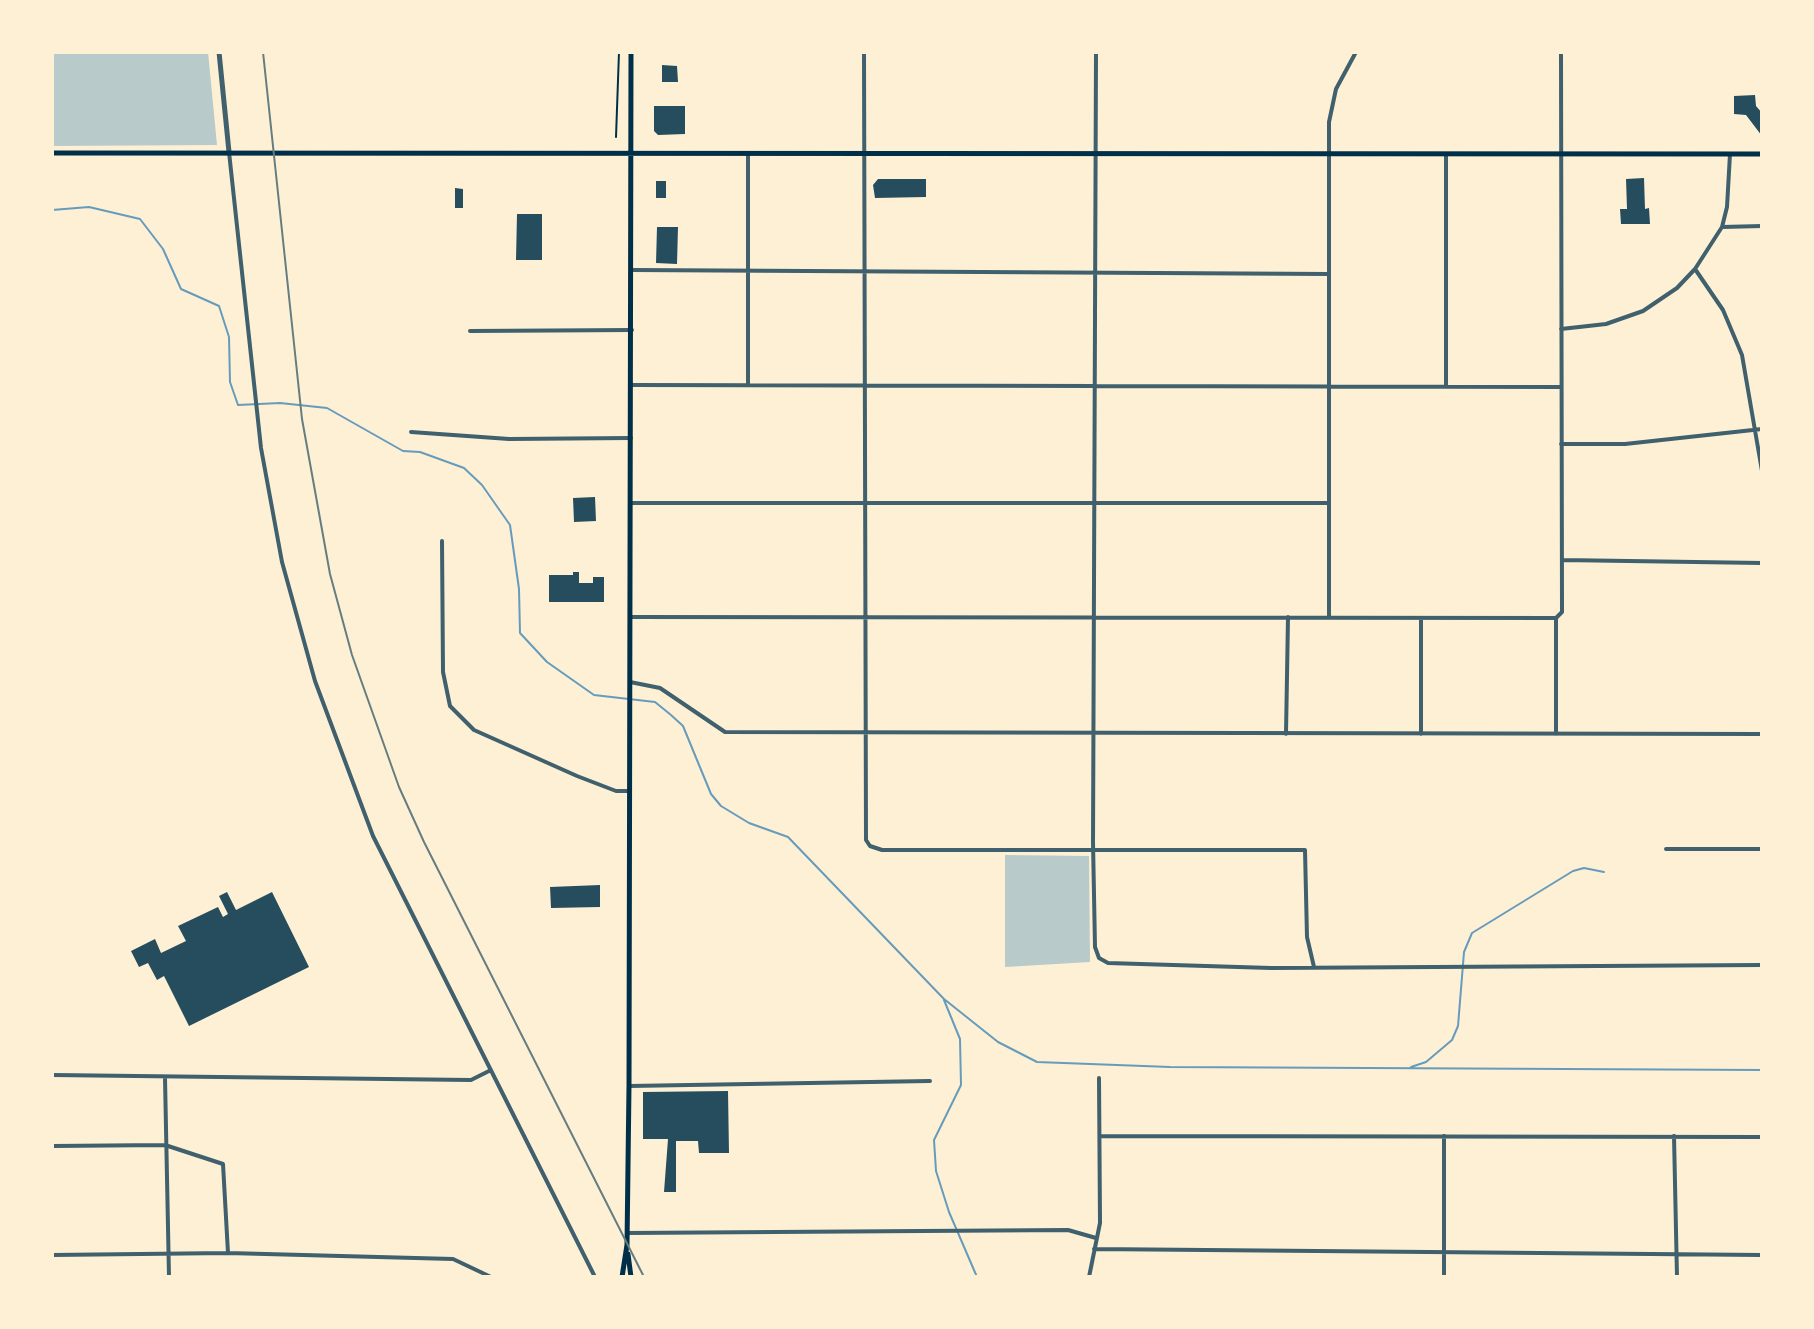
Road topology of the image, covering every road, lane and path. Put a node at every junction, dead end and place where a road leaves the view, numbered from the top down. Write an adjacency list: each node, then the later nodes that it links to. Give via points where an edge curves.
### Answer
1 (219, 52): 9 (street)
2 (619, 52): 8 (path)
3 (631, 52): 11 (main road)
4 (864, 52): 13 (street)
5 (1096, 52): 16 (street)
6 (1356, 52): 14 (street, via 1332,102)
7 (1561, 52): 17 (street)
8 (616, 137)
9 (229, 152): 10 (main road); 11 (main road); 70 (street, via 256,416 282,562 330,725 373,836)
10 (52, 153)
11 (631, 153): 12 (main road); 23 (main road)
12 (748, 153): 13 (main road); 24 (street)
13 (863, 153): 16 (main road); 25 (street)
14 (1329, 153): 15 (main road); 16 (main road); 27 (street)
15 (1446, 153): 17 (main road); 34 (street)
16 (1096, 154): 26 (street)
17 (1561, 154): 18 (main road); 28 (street)
18 (1730, 154): 19 (main road); 21 (street)
19 (1762, 154)
20 (1762, 226): 21 (street)
21 (1722, 227): 22 (street)
22 (1695, 269): 28 (street, via 1643,311 1606,324); 38 (street, via 1734,332)
23 (632, 270): 24 (street); 29 (main road)
24 (748, 270): 25 (street); 32 (street)
25 (864, 272): 26 (street); 33 (street)
26 (1097, 274): 27 (street); 36 (street)
27 (1329, 274): 37 (street)
28 (1561, 329): 35 (street)
29 (632, 330): 30 (street); 31 (main road)
30 (470, 331)
31 (632, 385): 32 (street); 40 (main road)
32 (748, 385): 33 (street)
33 (864, 386): 36 (street); 45 (street)
34 (1446, 387): 35 (street); 37 (street)
35 (1561, 387): 41 (street)
36 (1097, 388): 37 (street); 43 (street)
37 (1329, 389): 46 (street)
38 (1759, 429): 41 (street, via 1625,444); 42 (street)
39 (411, 432): 40 (street, via 509,439)
40 (631, 438): 44 (main road)
41 (1561, 444): 48 (street)
42 (1762, 471)
43 (1097, 502): 45 (street); 46 (street); 51 (street)
44 (631, 503): 45 (street); 52 (main road)
45 (863, 503): 50 (street)
46 (1328, 503): 54 (street)
47 (442, 541): 64 (street, via 443,672 450,706 474,730 603,786)
48 (1562, 560): 49 (street); 56 (street, via 1562,612)
49 (1762, 563)
50 (864, 616): 51 (street); 52 (street); 58 (street)
51 (1095, 616): 53 (street); 59 (street)
52 (630, 617): 57 (main road)
53 (1288, 617): 54 (street); 60 (street)
54 (1329, 617): 55 (street)
55 (1421, 618): 56 (street); 61 (street)
56 (1556, 618): 62 (street)
57 (630, 685): 58 (street, via 660,688 725,732); 64 (main road)
58 (864, 733): 59 (street); 67 (street, via 864,832 870,846)
59 (1094, 734): 60 (street); 67 (street)
60 (1286, 734): 61 (street)
61 (1421, 734): 62 (street)
62 (1556, 734): 63 (street)
63 (1762, 734)
64 (631, 791): 75 (main road)
65 (1666, 849): 66 (street)
66 (1762, 849)
67 (1094, 851): 69 (street, via 1095,947 1108,963); 69 (street, via 1305,850 1307,937)
68 (1762, 965): 69 (street)
69 (1314, 967)
70 (491, 1070): 72 (street, via 471,1080); 94 (street)
71 (52, 1075): 72 (street)
72 (165, 1078): 80 (street)
73 (1099, 1078): 76 (street)
74 (930, 1081): 75 (street)
75 (629, 1086): 82 (main road)
76 (1101, 1136): 77 (street); 83 (street)
77 (1444, 1136): 78 (street); 87 (street)
78 (1674, 1136): 79 (street); 89 (street)
79 (1762, 1137)
80 (165, 1145): 81 (street); 86 (street, via 223,1164); 91 (street)
81 (52, 1146)
82 (627, 1233): 83 (street, via 1079,1231); 84 (main road)
83 (1096, 1238): 85 (street)
84 (627, 1245): 95 (main road); 96 (main road)
85 (1094, 1249): 87 (street); 97 (street)
86 (228, 1253): 91 (street); 93 (street, via 453,1259)
87 (1444, 1254): 89 (street); 98 (street)
88 (52, 1255): 91 (street)
89 (1677, 1255): 90 (street); 99 (street)
90 (1762, 1255)
91 (169, 1256): 92 (street)
92 (169, 1277)
93 (491, 1277)
94 (595, 1277)
95 (622, 1277)
96 (631, 1277)
97 (1089, 1277)
98 (1444, 1277)
99 (1677, 1277)

